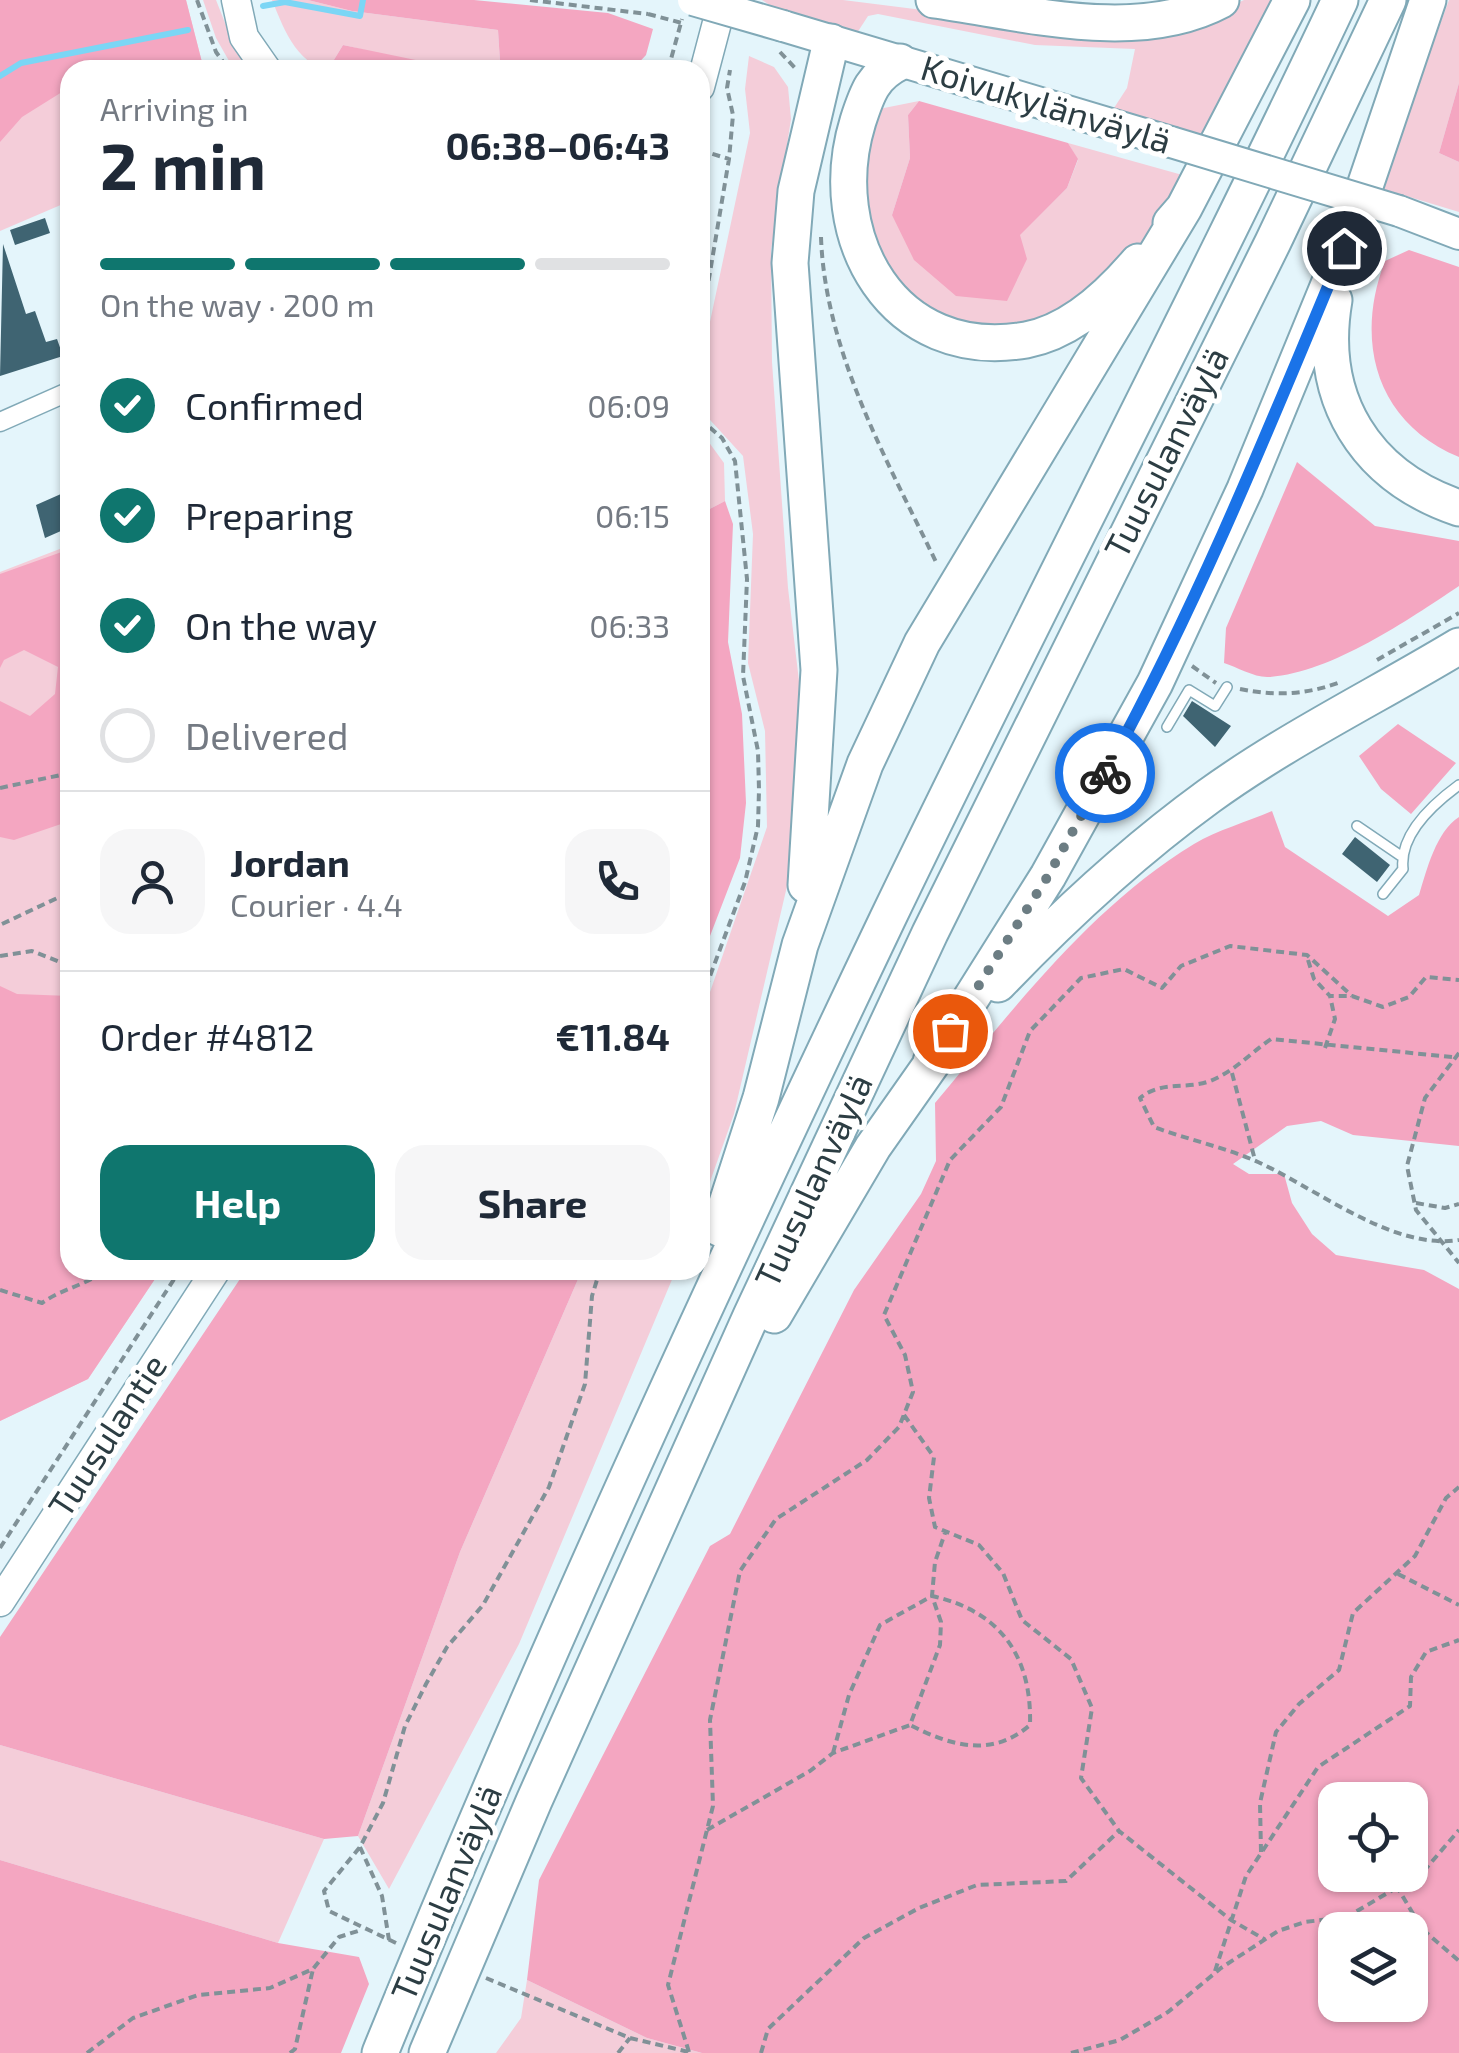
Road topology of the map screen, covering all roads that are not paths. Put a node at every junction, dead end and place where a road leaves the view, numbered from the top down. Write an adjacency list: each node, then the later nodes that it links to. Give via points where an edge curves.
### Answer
1 (236, 0): 11 (main road, via 244,36)
2 (724, 0): 12 (main road)
3 (934, 0): 4 (highway, via 1154,22)
4 (1221, 0)
5 (1292, 0): 14 (highway)
6 (1340, 0): 34 (highway, Tuusulanväylä, via 889,916)
7 (1388, 0): 35 (highway, Tuusulanväylä, via 930,933)
8 (1428, 0): 18 (highway)
9 (688, 8): 10 (main road, Koivukylänväylä, bridge)
10 (830, 42): 13 (main road, Koivukylänväylä); 29 (highway, via 806,139 790,263 819,670)
11 (260, 60)
12 (707, 60)
13 (900, 62): 14 (highway, via 872,81 866,96 851,143 847,210 871,274 922,322 990,342 1028,340 1061,327 1126,277); 15 (main road, Koivukylänväylä, bridge)
14 (1184, 208): 29 (highway, via 922,643 865,764)
15 (1399, 210): 16 (main road, Koivukylänväylä); 17 (main road, Koivukylänväylä)
16 (1459, 226)
17 (1459, 234)
18 (1344, 248): 21 (highway, via 1329,329 1340,397 1372,457 1399,480); 30 (highway, via 1155,683 1048,876)
19 (60, 395): 20 (street)
20 (0, 422)
21 (1459, 508)
22 (1459, 646): 30 (highway, via 1282,747 1142,848 1060,918)
23 (1227, 687): 24 (lane, via 1215,706 1189,690)
24 (1167, 726)
25 (1459, 784): 27 (lane, via 1424,814)
26 (1357, 826): 27 (lane)
27 (1401, 856): 28 (lane, via 1402,869)
28 (1383, 894)
29 (800, 945): 31 (highway, via 732,1195)
30 (931, 1062): 35 (highway, via 872,1146)
31 (710, 1249)
32 (209, 1280): 36 (main road, Tuusulantie)
33 (697, 1280): 34 (highway)
34 (640, 1454): 37 (highway, Tuusulanväylä)
35 (676, 1484): 38 (highway, Tuusulanväylä)
36 (0, 1602)
37 (380, 2053)
38 (428, 2053)

